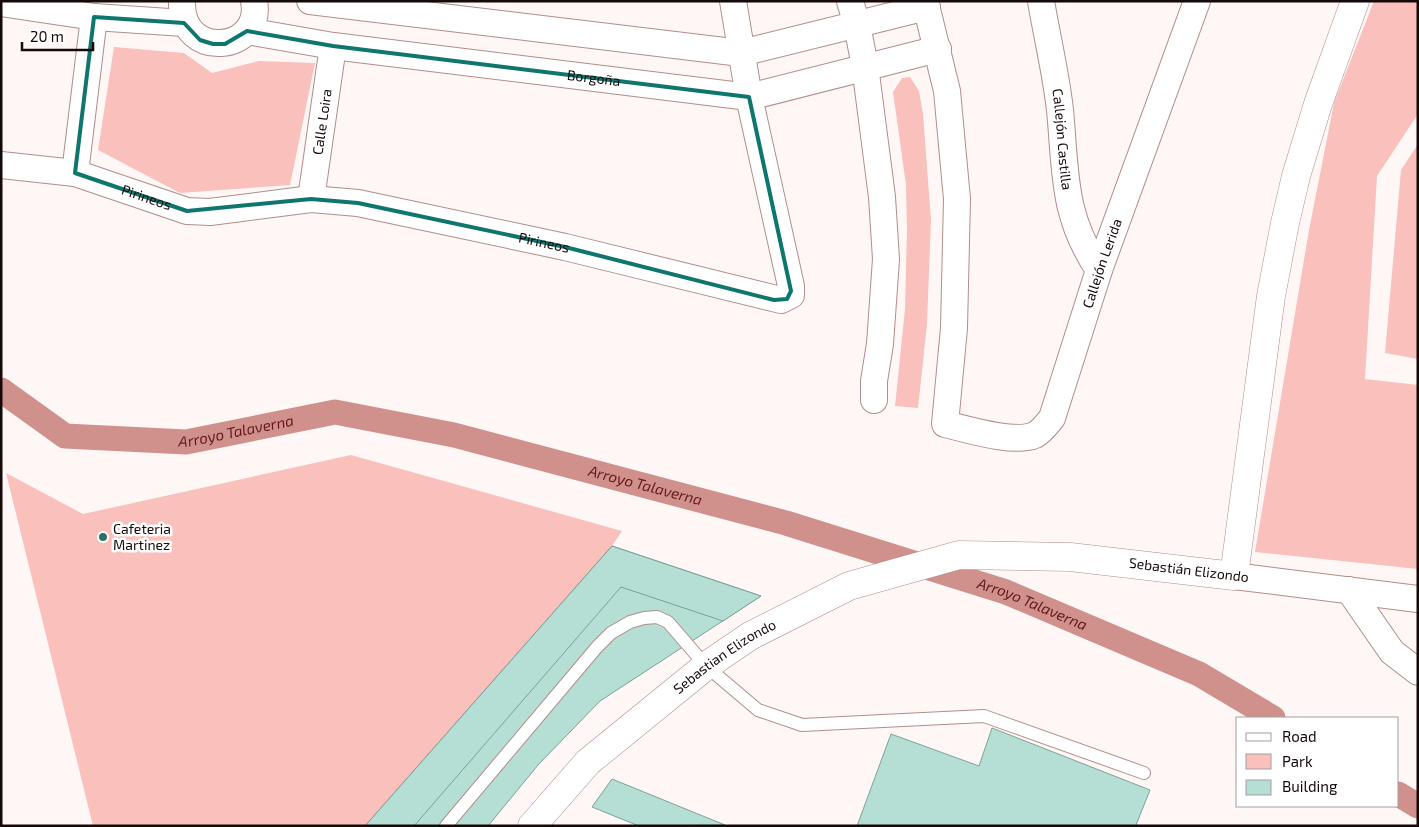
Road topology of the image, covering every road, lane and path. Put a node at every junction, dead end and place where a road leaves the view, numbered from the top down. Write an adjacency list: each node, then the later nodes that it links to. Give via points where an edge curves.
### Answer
1 (254, 1): 12 (street, via 253,20)
2 (310, 1): 15 (street)
3 (733, 1): 15 (street, Pirineos)
4 (1041, 1): 21 (street, Callejón Castilla, via 1060,108 1071,212 1083,244)
5 (1197, 1): 21 (street, Callejón Lerida)
6 (1355, 1): 24 (street, via 1318,104 1285,223 1271,296)
7 (1, 4): 11 (street)
8 (926, 4): 10 (street); 14 (street)
9 (183, 12): 11 (street); 12 (street, via 191,32 200,40 213,44 225,44)
10 (854, 13): 15 (street); 16 (street)
11 (94, 17): 19 (street)
12 (246, 31): 13 (street, Borgoña)
13 (333, 46): 17 (street, Borgoña); 20 (street, Calle Loira)
14 (938, 48): 16 (street, Borgoña); 21 (street, Callejón Lerida, via 947,91 957,199 954,328 945,424 1016,437 1033,436 1042,429 1052,418)
15 (741, 53): 17 (street, Pirineos)
16 (865, 66): 17 (street, Borgoña); 22 (street, via 882,197 886,259)
17 (748, 97): 20 (street, Pirineos, via 791,286 791,295 781,300 441,219 358,203)
18 (1, 164): 19 (street, Pirineos)
19 (75, 173): 20 (street, Pirineos, via 187,211 210,212)
20 (311, 199)
21 (1099, 270)
22 (874, 400)
23 (960, 555): 24 (street, Sebastián Elizondo, via 1070,557); 29 (street, Sebastian Elizondo, via 850,586 750,636)
24 (1234, 576): 25 (street, Sebastián Elizondo)
25 (1349, 590): 26 (street, Sebastián Elizondo); 27 (street)
26 (1418, 599)
27 (1381, 638): 28 (street); 30 (street, via 1392,652)
28 (1418, 649)
29 (706, 666): 31 (lane, via 758,710 802,725 984,716); 32 (lane, via 668,622 657,617 630,622 612,633 590,654); 33 (street, Sebastian Elizondo, via 588,762)
30 (1418, 672)
31 (1144, 773)
32 (446, 826)
33 (532, 826)

